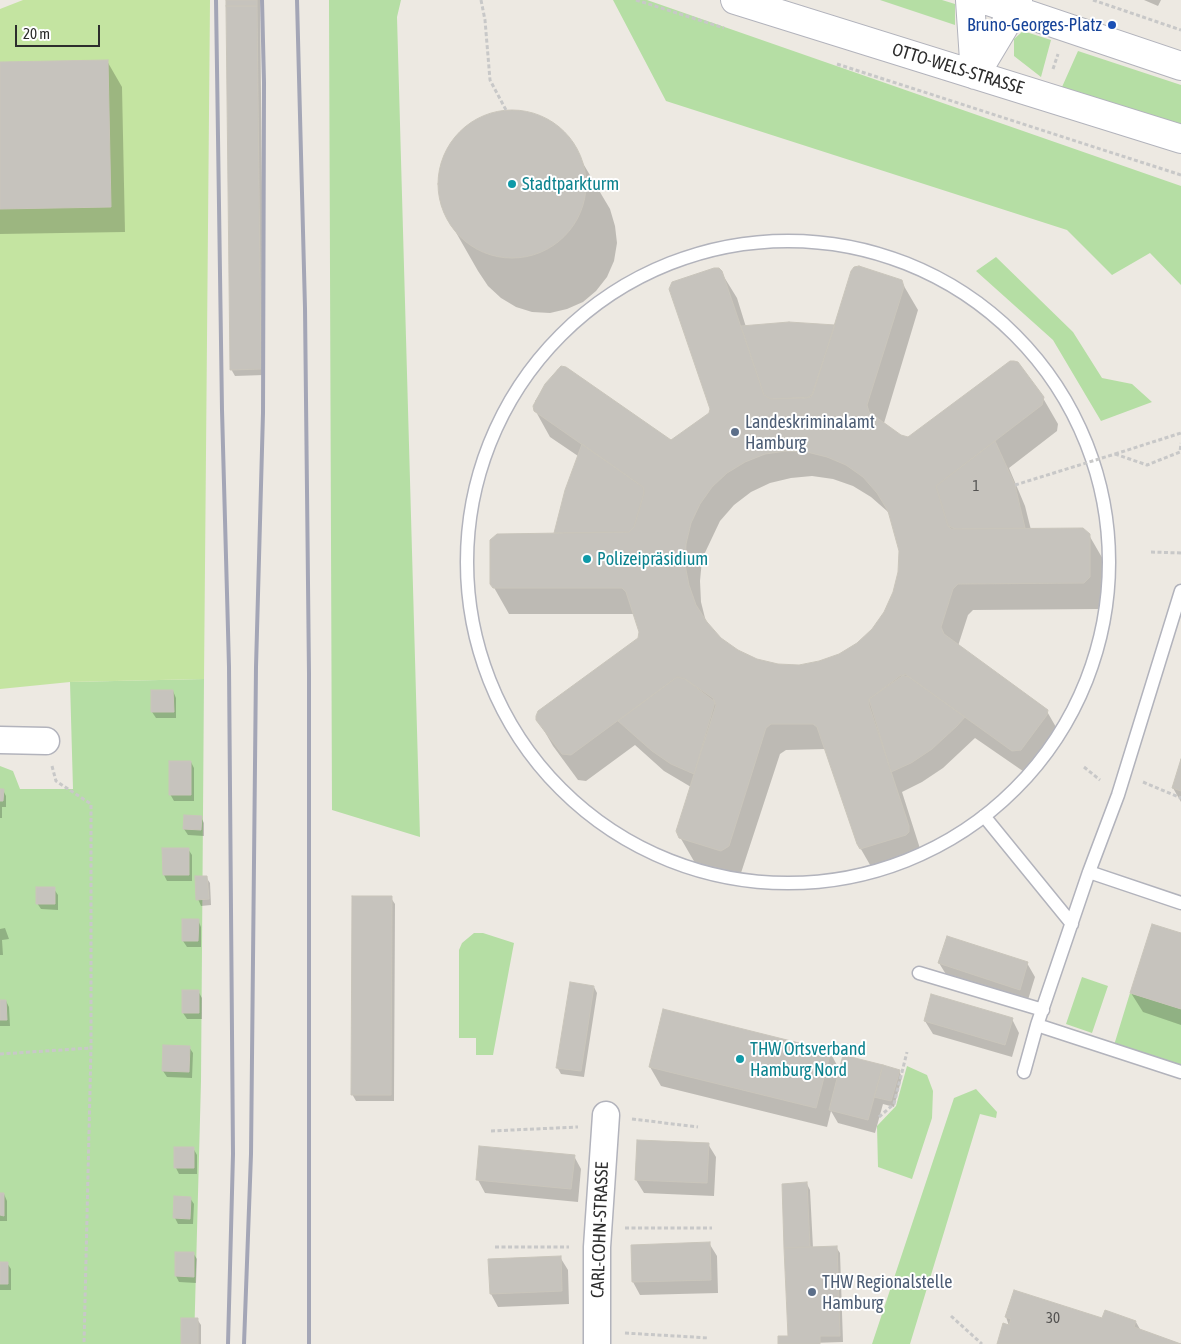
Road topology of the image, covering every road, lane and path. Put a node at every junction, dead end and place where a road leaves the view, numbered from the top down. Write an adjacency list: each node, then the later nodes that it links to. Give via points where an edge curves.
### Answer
1 (480, 0): 12 (path, via 490,80)
2 (735, 0): 10 (main road, OTTO-WELS-STRASSE)
3 (970, 0): 10 (main road)
4 (985, 0): 6 (main road)
5 (1094, 0): 7 (path)
6 (1016, 5): 9 (main road); 10 (main road)
7 (1181, 30)
8 (1059, 51): 11 (path)
9 (1181, 66)
10 (975, 75): 14 (main road, OTTO-WELS-STRASSE)
11 (1051, 75)
12 (506, 110)
13 (1033, 126): 15 (path)
14 (1181, 140)
15 (1181, 175)
16 (1181, 433): 18 (path)
17 (1181, 443): 18 (path, via 1180,452 1147,465)
18 (1115, 454): 19 (path, bridge)
19 (1015, 485)
20 (1151, 552): 21 (path)
21 (1181, 553)
22 (1181, 591): 25 (lane)
23 (0, 740): 24 (street)
24 (46, 741): 34 (path, via 56,781 91,804)
25 (1124, 774): 26 (path); 28 (lane)
26 (1181, 798)
27 (984, 816): 27 (lane, via 1032,770 1065,722 1090,668 1104,614 1108,546 1099,485 1079,426 1048,374 1008,328 960,290 901,261 839,245 771,241 711,250 652,271 598,303 549,347 511,401 484,459 471,513 467,573 475,633 498,699 535,760 589,814 638,846 698,870 761,882 821,881 880,869 932,848); 30 (lane)
28 (1089, 872): 29 (lane); 30 (lane)
29 (1181, 903)
30 (1072, 924): 32 (lane)
31 (919, 973): 32 (lane)
32 (1043, 1010): 33 (lane)
33 (1037, 1024): 37 (lane); 38 (lane)
34 (91, 1048): 36 (path); 49 (path)
35 (907, 1052): 39 (path, via 894,1104)
36 (0, 1054)
37 (1024, 1072)
38 (1181, 1072)
39 (879, 1117)
40 (605, 1122): 41 (path); 42 (path, via 588,1126); 44 (street, CARL-COHN-STRASSE)
41 (698, 1127)
42 (491, 1131)
43 (712, 1228): 44 (path)
44 (598, 1237): 45 (path); 47 (street, CARL-COHN-STRASSE)
45 (495, 1247)
46 (951, 1316): 50 (path)
47 (597, 1338): 48 (path)
48 (710, 1338)
49 (84, 1344)
50 (982, 1344)

